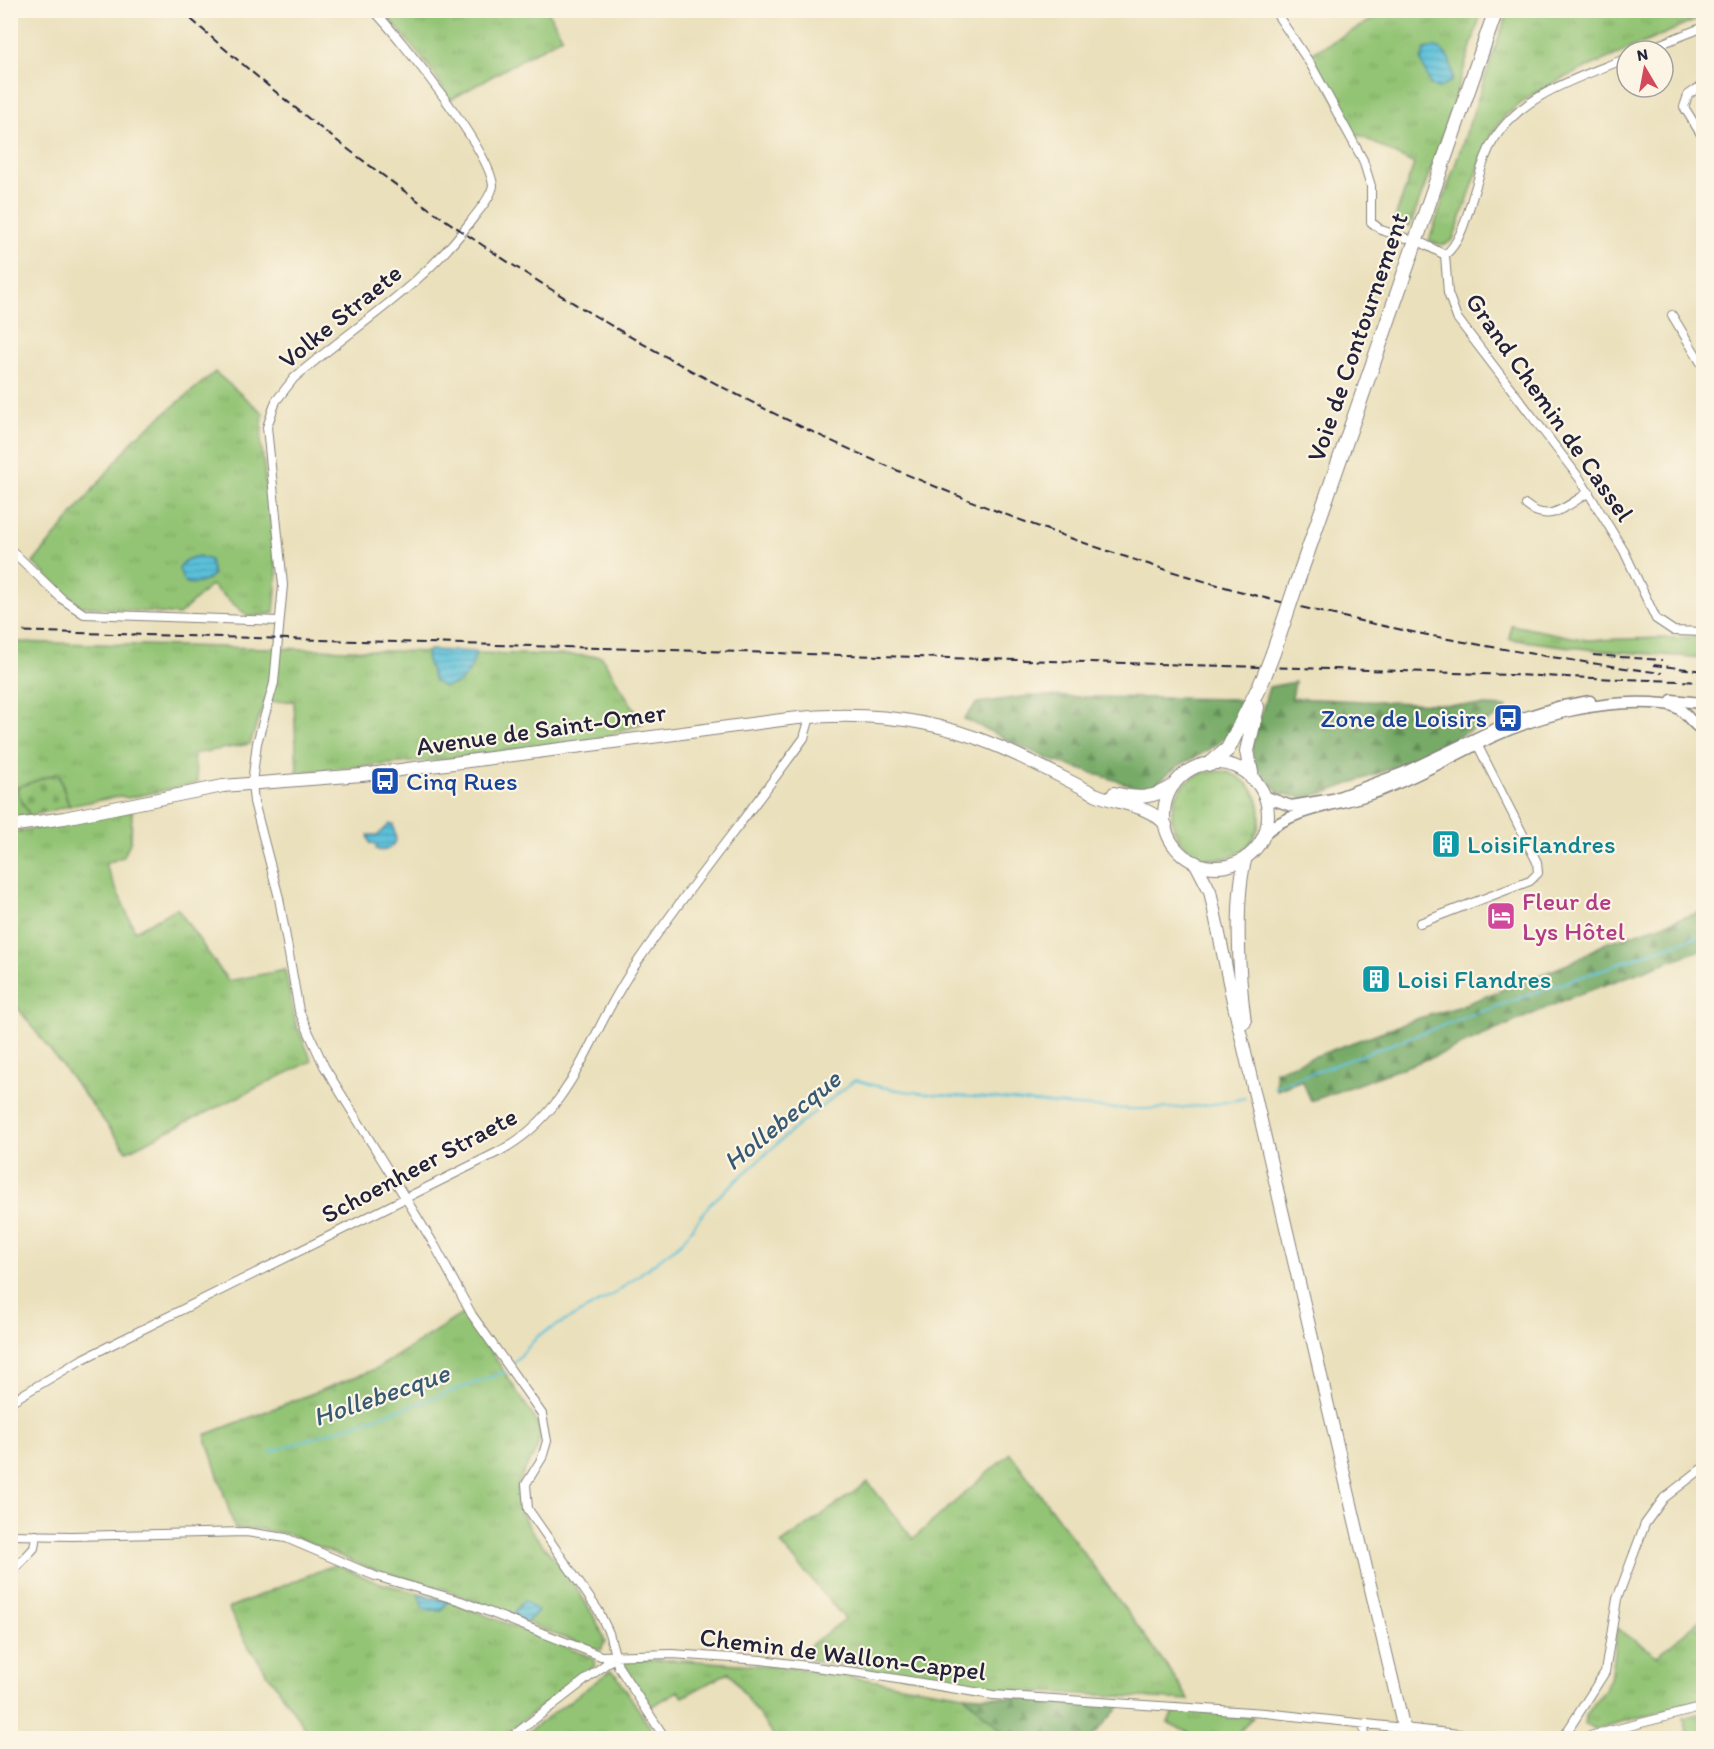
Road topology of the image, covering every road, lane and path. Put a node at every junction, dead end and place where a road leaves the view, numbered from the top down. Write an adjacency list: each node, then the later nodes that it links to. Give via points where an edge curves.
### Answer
1 (373, 10): 17 (street, Volke Straete, via 446,101 486,164 493,186 459,238 434,266 300,373 276,401 267,433 283,566)
2 (1274, 10): 9 (street, via 1311,64 1363,160 1370,180 1373,224)
3 (1496, 10): 19 (highway, Voie de Contournement, bridge)
4 (1704, 27): 5 (street)
5 (1674, 39)
6 (1615, 63): 11 (street, via 1553,89 1510,120 1490,148 1458,239)
7 (1704, 84): 8 (street, via 1688,95 1684,106)
8 (1704, 139)
9 (1407, 238)
10 (1424, 244): 11 (street)
11 (1446, 255): 14 (street, Grand Chemin de Cassel, via 1448,293 1456,318)
12 (1672, 315): 13 (street)
13 (1704, 368)
14 (1588, 492): 15 (street, via 1550,515 1536,513); 18 (street, Grand Chemin de Cassel, via 1624,551 1656,619 1674,631)
15 (1526, 505)
16 (10, 549): 17 (street, via 62,599 84,614)
17 (279, 621): 27 (street, Volke Straete, via 274,683 257,743)
18 (1704, 632)
19 (1263, 679): 24 (highway, Voie de Contournement, via 1228,749); 25 (highway, Voie de Contournement, via 1247,747)
20 (1702, 702): 22 (main road, via 1694,711); 23 (main road, via 1581,702 1518,719)
21 (810, 717): 26 (main road, Avenue de Saint-Omer, via 877,716 939,727 992,744); 27 (main road, Avenue de Saint-Omer, via 362,775); 37 (street, Schoenheer Straete, via 800,744 632,970 554,1108 510,1146)
22 (1701, 729): 23 (main road, via 1681,709 1667,704 1606,706 1547,717)
23 (1475, 741): 29 (main road, via 1333,799 1291,806); 32 (main road, via 1398,783 1349,802 1285,819); 35 (street, via 1537,862 1538,873 1530,881)
24 (1210, 764): 25 (main road, via 1233,766); 28 (main road, via 1189,772)
25 (1252, 778): 29 (main road)
26 (1069, 779): 28 (main road, Avenue de Saint-Omer, via 1139,798 1155,796); 30 (main road, Avenue de Saint-Omer, via 1101,796 1152,813)
27 (252, 783): 31 (main road, Avenue de Saint-Omer, via 188,791); 37 (street, Volke Straete, via 304,1026 324,1066)
28 (1175, 784): 30 (main road, via 1166,802)
29 (1264, 796): 32 (main road, via 1268,814)
30 (1166, 825): 34 (main road, via 1176,847)
31 (10, 826)
32 (1265, 833): 33 (main road)
33 (1246, 857): 34 (main road, via 1224,866); 36 (main road, via 1240,966)
34 (1195, 862): 36 (main road, via 1208,885)
35 (1420, 923)
36 (1250, 1065): 46 (main road)
37 (406, 1198): 38 (street, Schoenheer Straete, via 81,1360); 43 (street, Volke Straete, via 476,1322 542,1414 546,1447 526,1484 526,1503 598,1610)
38 (10, 1402)
39 (1704, 1467): 51 (street, via 1664,1498 1646,1524 1617,1599 1605,1672)
40 (10, 1535): 41 (street, Chemin de Wallon-Cappel)
41 (36, 1535): 42 (street, via 34,1548); 43 (street, Chemin de Wallon-Cappel, via 272,1534 375,1576 461,1601 588,1652)
42 (10, 1574)
43 (615, 1657): 45 (street, Chemin de Wallon-Cappel, via 672,1654 761,1660 1005,1696 1199,1707); 47 (street); 48 (street, Volke Straete)
44 (1704, 1707): 52 (street)
45 (1364, 1724): 46 (street, Chemin de Wallon-Cappel); 49 (street)
46 (1404, 1733): 50 (street, Chemin de Wallon-Cappel)
47 (510, 1738)
48 (664, 1738)
49 (1365, 1738)
50 (1496, 1738)
51 (1563, 1738)
52 (1582, 1738)

